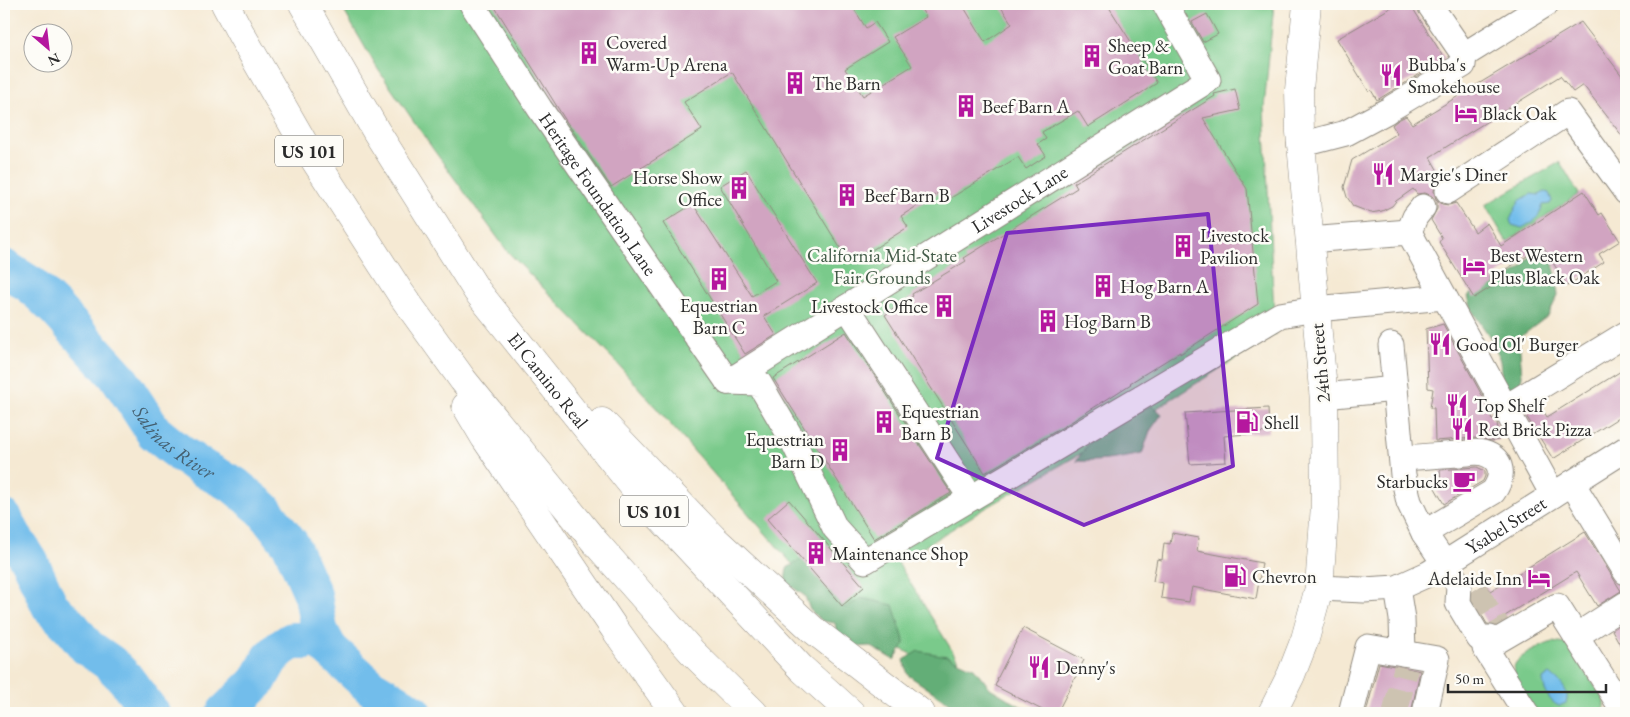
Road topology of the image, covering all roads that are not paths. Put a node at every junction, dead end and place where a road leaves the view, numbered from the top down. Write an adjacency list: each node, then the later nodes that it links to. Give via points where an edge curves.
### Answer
1 (225, 4): 16 (main road, US 101, via 303,142)
2 (303, 4): 15 (main road, El Camino Real / US 101, via 376,131)
3 (472, 4): 22 (street, Heritage Foundation Lane, via 540,110)
4 (1165, 4): 18 (street, Livestock Lane, via 1208,80)
5 (1308, 4): 9 (main road, 24th Street, via 1299,90)
6 (1429, 4): 8 (street)
7 (1546, 4): 8 (street)
8 (1464, 55): 9 (street, via 1463,66 1390,109 1346,133)
9 (1300, 146): 14 (main road, 24th Street)
10 (1448, 191): 11 (street, via 1568,112)
11 (1626, 192)
12 (1423, 207): 13 (street)
13 (1409, 232): 14 (street); 17 (street)
14 (1309, 240): 19 (main road, 24th Street)
15 (476, 291): 41 (main road, El Camino Real / US 101, via 645,501 801,668); 42 (main road, via 713,538 812,629)
16 (401, 294): 39 (main road, via 485,438); 40 (main road, US 101, via 463,380 595,542 692,652)
17 (1444, 297): 19 (street); 25 (street)
18 (846, 307): 22 (street, Livestock Lane); 29 (street)
19 (1316, 309): 24 (main road, 24th Street); 29 (street, via 1280,316)
20 (1626, 334): 25 (street)
21 (1391, 346): 23 (street)
22 (728, 382): 29 (street, via 759,383 792,439 835,528 865,561)
23 (1395, 389): 24 (street); 27 (street)
24 (1324, 396): 33 (main road, 24th Street, via 1325,505)
25 (1505, 408): 28 (street)
26 (1626, 450): 28 (street, Ysabel Street)
27 (1402, 458): 30 (street, via 1409,502); 30 (street, via 1481,452 1497,462 1500,470 1501,477 1493,492)
28 (1563, 489): 31 (street, Ysabel Street); 32 (street)
29 (971, 498)
30 (1424, 533): 31 (street)
31 (1445, 563): 34 (street, Ysabel Street); 36 (street, via 1467,588 1458,603 1479,638)
32 (1626, 572)
33 (1319, 588): 34 (street, Ysabel Street); 43 (main road, 24th Street, via 1305,639)
34 (1397, 588): 38 (street)
35 (1626, 604): 37 (street)
36 (1494, 636): 37 (street, via 1557,606); 46 (street, via 1485,648)
37 (1576, 636): 47 (street)
38 (1406, 659): 44 (street, via 1368,647); 45 (street, via 1437,659)
39 (675, 713)
40 (754, 713)
41 (851, 713)
42 (921, 713)
43 (1272, 713)
44 (1351, 713)
45 (1425, 713)
46 (1526, 713)
47 (1625, 713)

